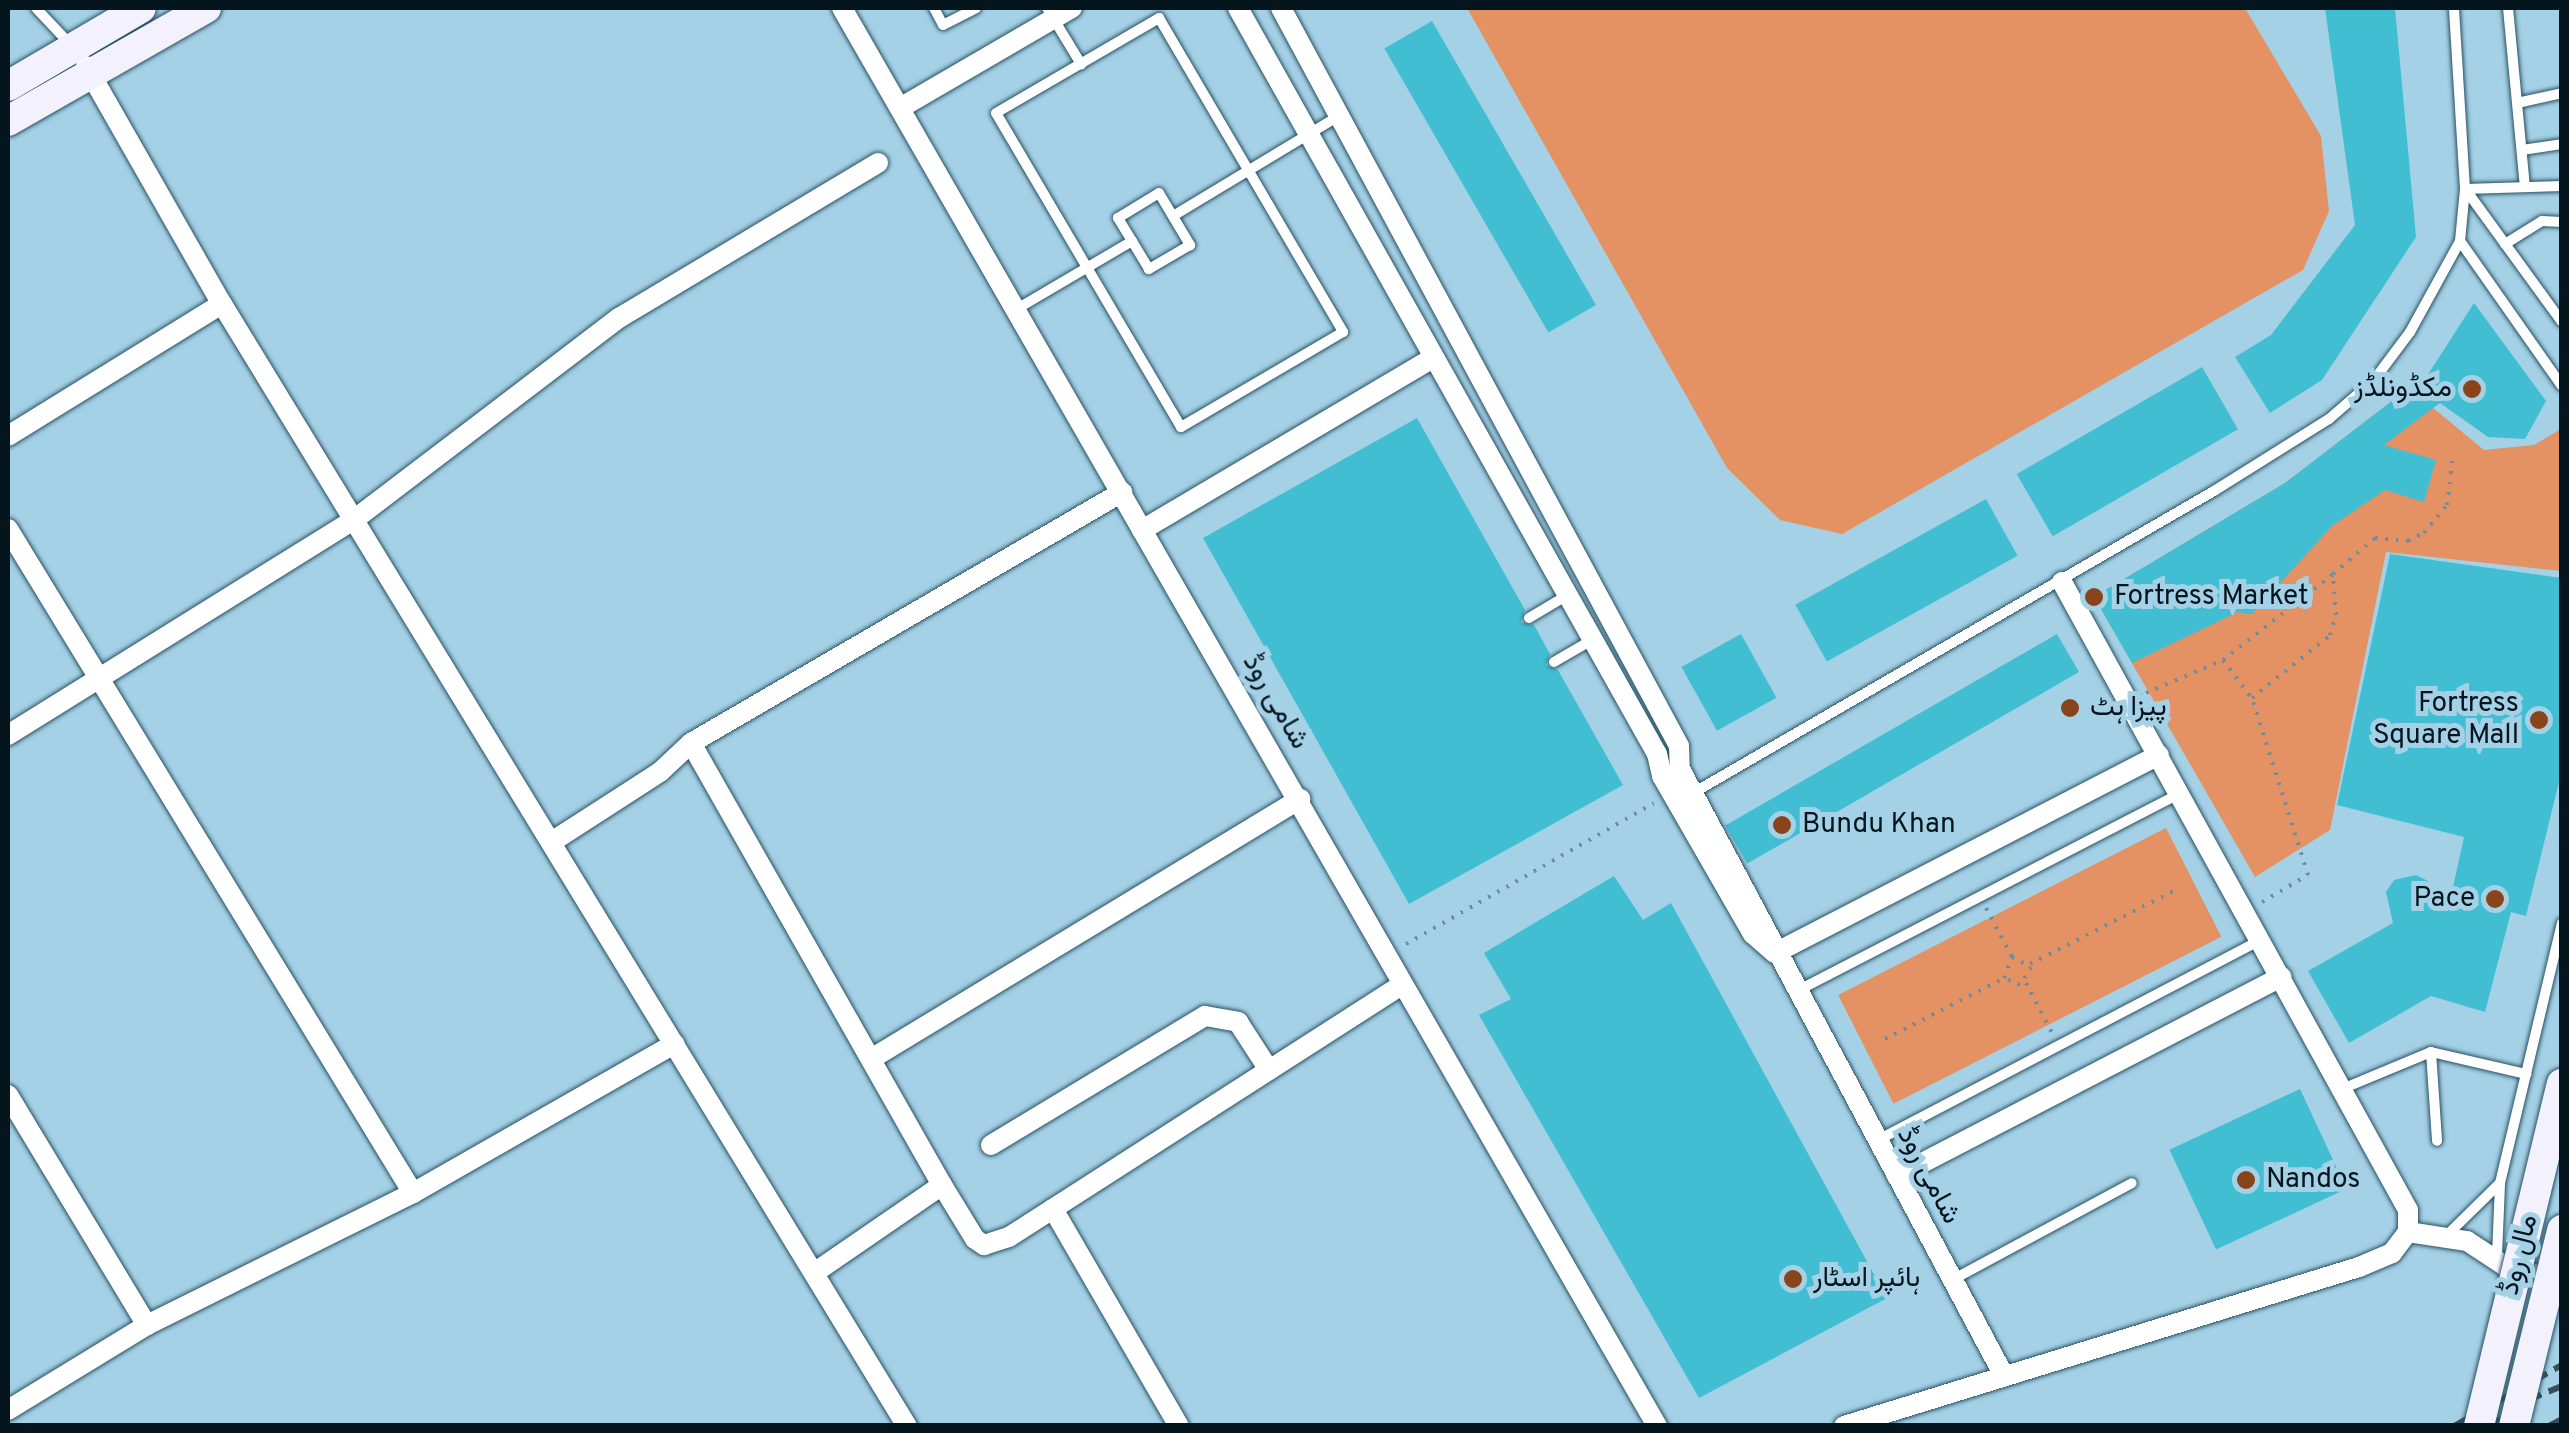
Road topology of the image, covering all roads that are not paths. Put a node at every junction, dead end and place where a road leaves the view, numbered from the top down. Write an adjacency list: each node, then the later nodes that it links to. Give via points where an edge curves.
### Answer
1 (36, 8): 12 (lane)
2 (142, 8): 12 (main road)
3 (206, 8): 14 (main road)
4 (842, 8): 18 (street, شامی روڈ)
5 (934, 8): 6 (lane, via 943,25)
6 (976, 8)
7 (1238, 8): 21 (street, شامی روڈ)
8 (1281, 8): 19 (street, شامی روڈ)
9 (2454, 8): 28 (lane)
10 (2508, 8): 17 (lane)
11 (1057, 11): 13 (lane); 18 (street)
12 (73, 48): 14 (street); 15 (main road)
13 (1081, 64): 25 (lane, via 1158,18); 34 (lane, via 996,114)
14 (91, 74): 20 (main road); 35 (street)
15 (8, 86)
16 (2562, 93): 17 (lane)
17 (2517, 103): 23 (lane)
18 (900, 108): 36 (street, شامی روڈ)
19 (1340, 116): 21 (lane); 40 (street, شامی روڈ)
20 (8, 121)
21 (1309, 135): 25 (lane); 38 (street, شامی روڈ)
22 (2562, 144): 23 (lane)
23 (2522, 150): 27 (lane)
24 (878, 164): 44 (street, via 619,318)
25 (1248, 170): 29 (lane); 34 (lane, via 1343,332 1181,427)
26 (2562, 186): 27 (lane)
27 (2525, 187): 28 (lane)
28 (2465, 189): 32 (lane); 33 (lane)
29 (1173, 216): 31 (lane, via 1159,193 1118,218); 31 (lane, via 1190,245 1149,269)
30 (2562, 222): 33 (lane, via 2542,221)
31 (1132, 241): 34 (lane)
32 (2460, 241): 39 (lane); 47 (lane, via 2410,332 2374,380 2329,419)
33 (2506, 244): 37 (lane)
34 (1087, 268): 36 (lane)
35 (222, 304): 41 (street); 44 (street)
36 (1016, 310): 43 (street, شامی روڈ)
37 (2562, 322)
38 (1433, 358): 42 (street, شامی روڈ); 46 (street)
39 (2562, 386)
40 (1501, 421): 42 (street); 56 (street, شامی روڈ, via 1679,746 1680,769)
41 (8, 436)
42 (1476, 436): 48 (street, شامی روڈ)
43 (1122, 492): 46 (street, شامی روڈ); 54 (street)
44 (355, 520): 52 (street); 59 (street)
45 (8, 529): 52 (street)
46 (1142, 530): 58 (street, شامی روڈ)
47 (2062, 582): 55 (street); 56 (lane)
48 (1566, 596): 49 (lane); 50 (street, شامی روڈ)
49 (1530, 618)
50 (1592, 640): 51 (lane); 62 (street, شامی روڈ, via 1753,934)
51 (1554, 662)
52 (100, 679): 53 (street); 81 (street)
53 (8, 735)
54 (692, 744): 59 (street); 68 (street)
55 (2159, 755): 57 (street); 62 (street)
56 (1694, 792): 62 (street, شامی روڈ, via 1767,923)
57 (2180, 794): 61 (street); 65 (lane)
58 (1300, 799): 64 (street, شامی روڈ); 68 (street)
59 (552, 841): 66 (street)
60 (2562, 924): 70 (lane)
61 (2261, 940): 63 (street); 74 (lane)
62 (1775, 953): 65 (street, شامی روڈ)
63 (2281, 977): 72 (street); 77 (street)
64 (1402, 985): 69 (street); 95 (street, شامی روڈ)
65 (1796, 992): 74 (street, شامی روڈ)
66 (674, 1044): 81 (street); 87 (street)
67 (2431, 1052): 70 (lane); 72 (lane); 75 (lane)
68 (870, 1059): 80 (street)
69 (1269, 1070): 76 (street, via 1238,1022 1204,1016); 82 (street)
70 (2526, 1074): 79 (lane)
71 (2562, 1084): 97 (main road, مال روڈ, bridge)
72 (2342, 1089): 84 (street, via 2408,1210)
73 (8, 1095): 90 (street)
74 (1877, 1140): 77 (street, شامی روڈ)
75 (2436, 1141)
76 (991, 1145)
77 (1897, 1176): 88 (street, شامی روڈ)
78 (2132, 1183): 88 (lane)
79 (2500, 1183): 85 (lane); 86 (lane)
80 (942, 1184): 82 (street, via 984,1245); 87 (street)
81 (413, 1194): 90 (street)
82 (1053, 1209): 94 (street)
83 (2562, 1230): 98 (main road, مال روڈ, bridge)
84 (2408, 1232): 85 (street); 91 (street, via 2392,1253 2359,1267)
85 (2446, 1236): 86 (street)
86 (2498, 1256): 89 (street, via 2505,1266)
87 (814, 1273): 93 (street)
88 (1952, 1280): 91 (street, شامی روڈ)
89 (2562, 1282)
90 (147, 1325): 92 (street)
91 (2002, 1372): 96 (street)
92 (8, 1410)
93 (907, 1426)
94 (1179, 1426)
95 (1657, 1426)
96 (1844, 1426)
97 (2480, 1426)
98 (2514, 1426)

